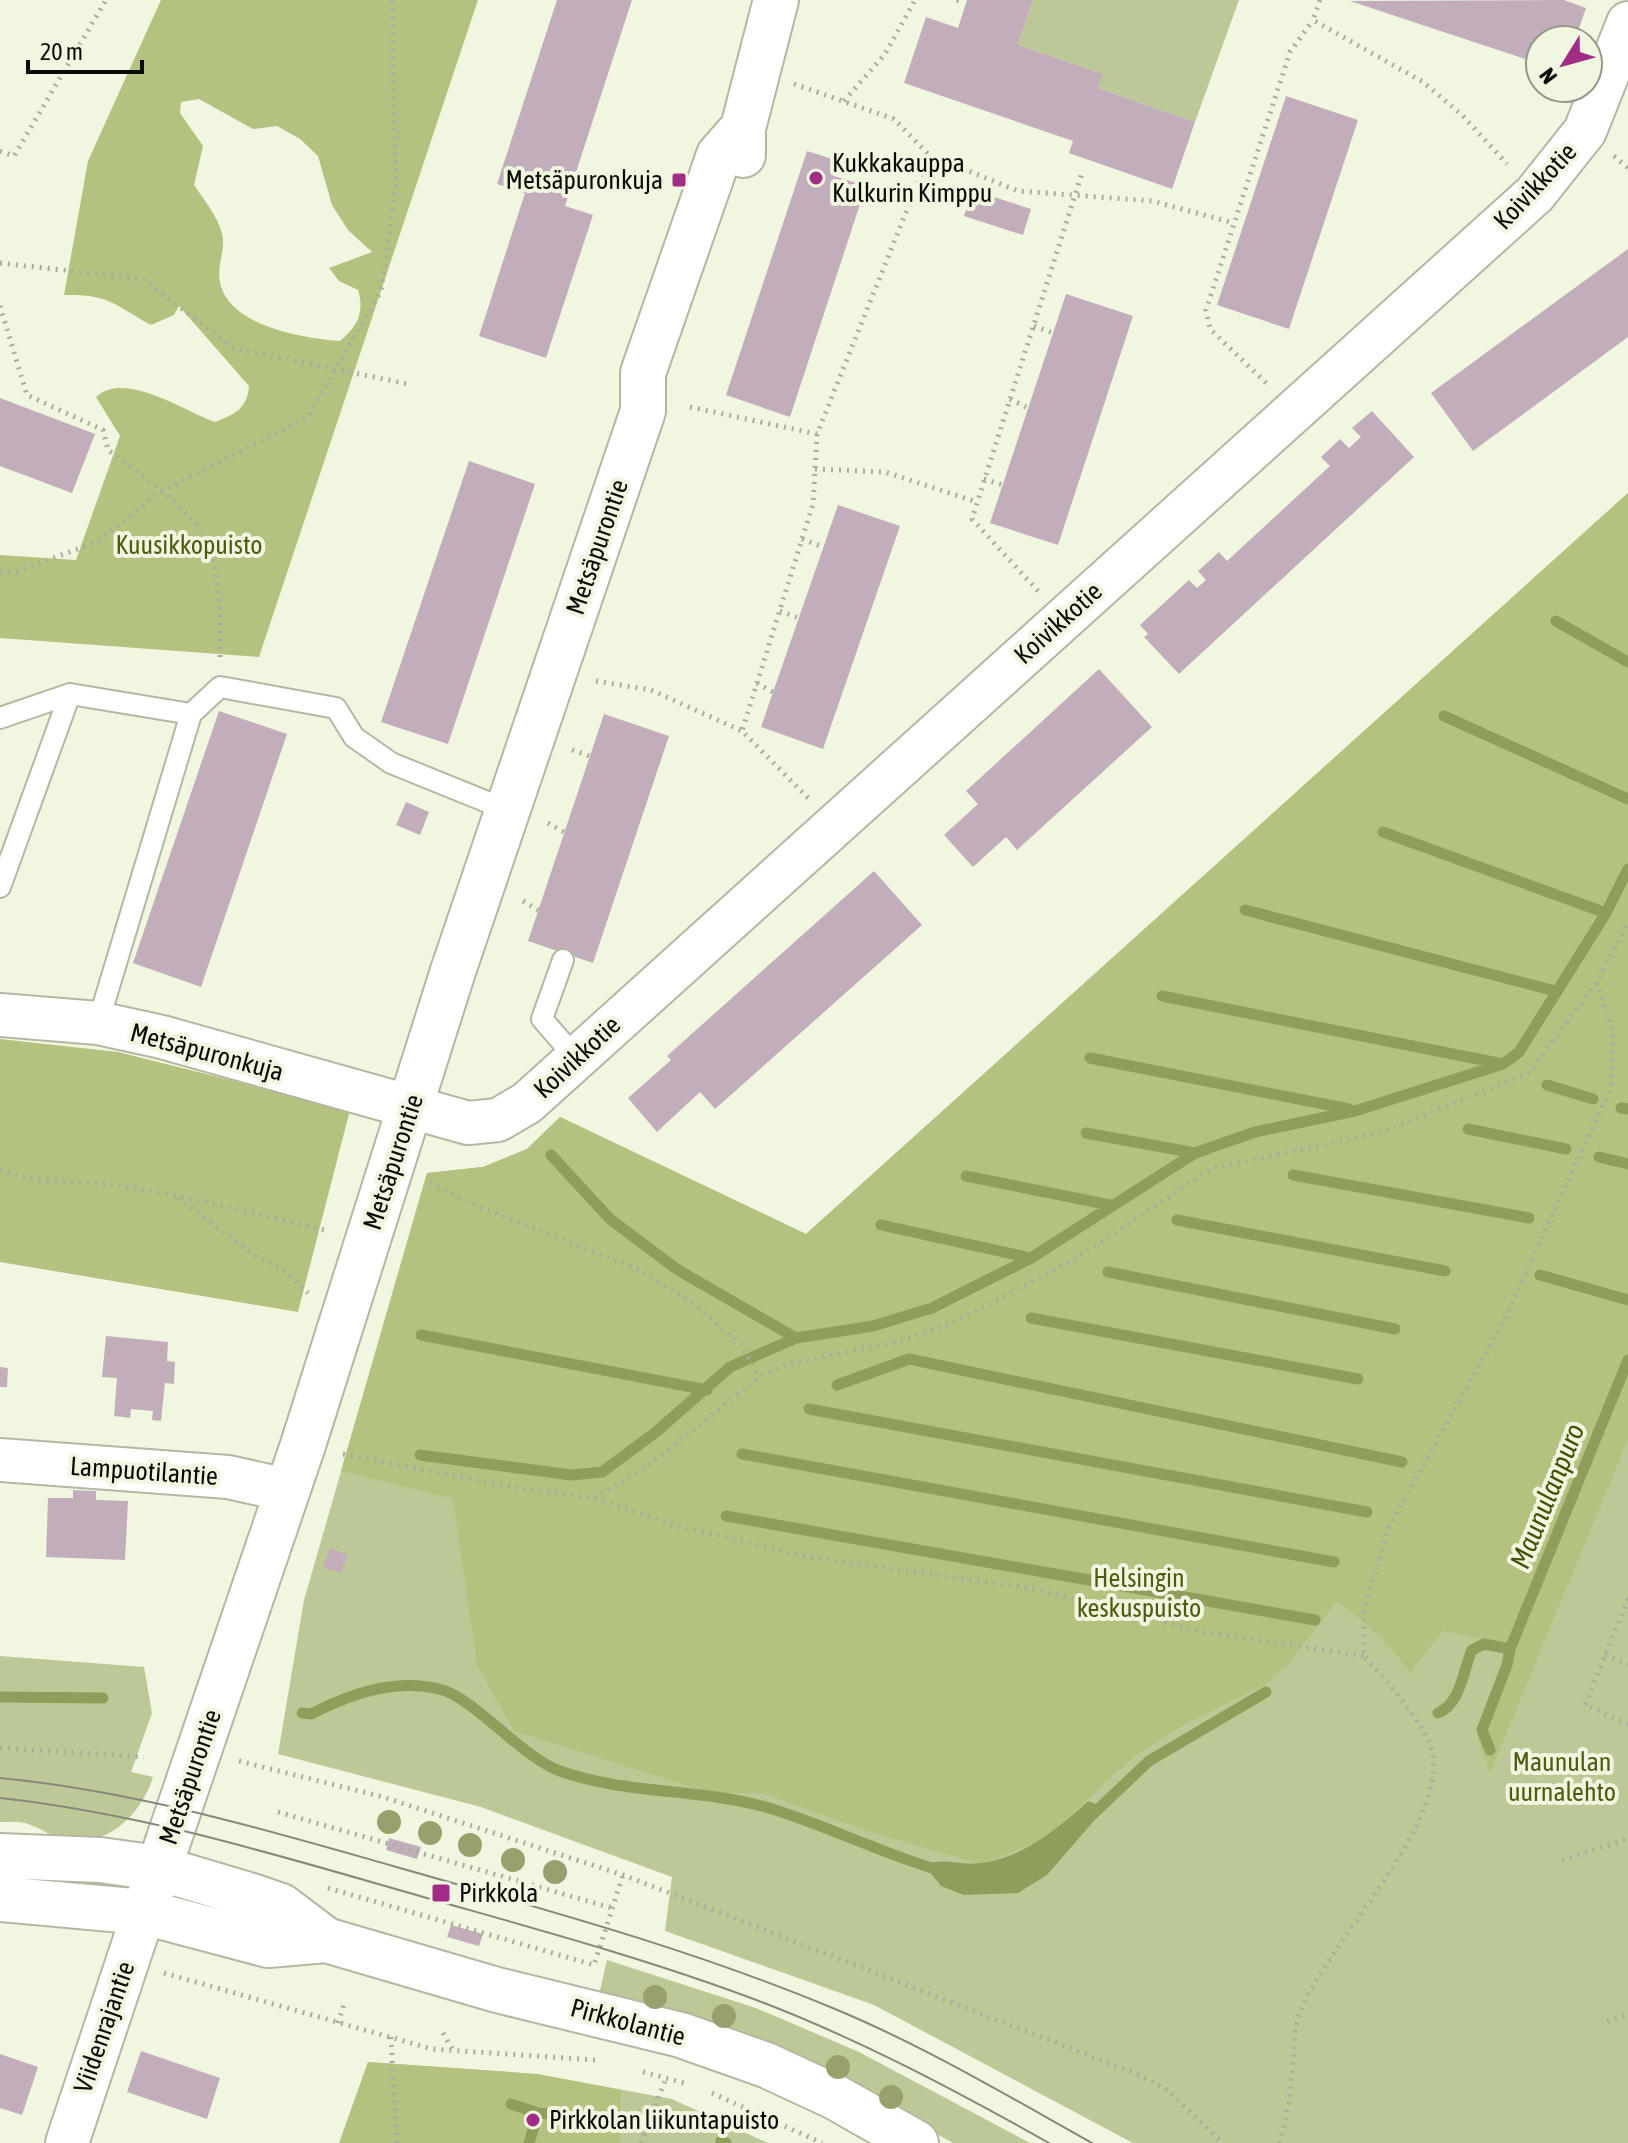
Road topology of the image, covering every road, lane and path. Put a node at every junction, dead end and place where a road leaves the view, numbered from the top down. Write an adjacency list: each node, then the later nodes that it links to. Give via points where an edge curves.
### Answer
1 (106, 0): 12 (path, via 14,156)
2 (392, 0): 26 (path, via 396,182 381,291)
3 (776, 0): 54 (street, Metsäpurontie, via 743,128 719,155 643,373 643,411)
4 (915, 0): 9 (path, via 885,54)
5 (1320, 0): 6 (path)
6 (1313, 20): 10 (path, via 1290,52); 15 (path, via 1423,82 1463,116)
7 (1628, 23): 15 (street, Koivikkotie, via 1585,131)
8 (793, 84): 9 (path)
9 (844, 101): 13 (path, via 894,119)
10 (1266, 126): 11 (path); 17 (path)
11 (1275, 130)
12 (0, 151)
13 (929, 155): 16 (path, via 1018,191); 32 (path)
14 (1082, 173): 16 (path)
15 (1535, 194): 31 (street, Koivikkotie)
16 (1076, 195): 19 (path, via 1152,201); 24 (path)
17 (1242, 199): 18 (path); 19 (path)
18 (1251, 203)
19 (1234, 223): 21 (path)
20 (0, 263): 26 (path, via 143,279 233,348)
21 (1219, 268): 22 (path); 31 (path, via 1206,310 1210,329)
22 (1228, 272)
23 (0, 306): 36 (path, via 27,395 103,430 108,450)
24 (1034, 326): 25 (path); 28 (path)
25 (1053, 333)
26 (339, 368): 27 (path); 36 (path, via 308,417)
27 (408, 384)
28 (1010, 399): 30 (path); 34 (path)
29 (690, 407): 32 (path)
30 (1028, 408)
31 (1293, 409): 43 (street, Koivikkotie)
32 (817, 434): 33 (path)
33 (815, 469): 37 (path, via 885,472); 38 (path, via 813,504)
34 (984, 479): 35 (path); 37 (path)
35 (1003, 485)
36 (160, 492): 40 (path, via 99,541); 46 (path, via 204,536 217,595)
37 (977, 502): 43 (path, via 972,519)
38 (802, 539): 39 (path); 41 (path)
39 (823, 547)
40 (0, 573)
41 (780, 611): 42 (path); 45 (path)
42 (799, 618)
43 (1064, 618): 56 (street, Koivikkotie)
44 (596, 681): 51 (path, via 651,690)
45 (757, 683): 47 (path); 51 (path)
46 (220, 687): 49 (lane); 54 (lane, via 336,708 354,737 391,763)
47 (773, 692)
48 (70, 694): 49 (lane); 50 (lane); 58 (lane)
49 (191, 714): 65 (lane)
50 (0, 718)
51 (742, 731): 56 (path)
52 (572, 750): 53 (path)
53 (590, 756)
54 (507, 810): 67 (street, Metsäpurontie)
55 (548, 823): 57 (path)
56 (834, 825): 66 (street, Koivikkotie)
57 (564, 832)
58 (0, 887)
59 (523, 901): 60 (path)
60 (538, 910)
61 (1628, 922): 63 (path)
62 (563, 960): 66 (lane, via 542,1019)
63 (1597, 982): 73 (path, via 1529,1073 1379,1133 1213,1168 1070,1262 953,1323 901,1341 784,1365); 80 (path, via 1613,1032 1611,1087 1504,1321 1389,1527 1364,1609)
64 (0, 1015): 65 (street, Metsäpuronkuja)
65 (98, 1023): 67 (street, Metsäpuronkuja)
66 (575, 1057): 67 (street, Koivikkotie, via 527,1103 498,1120 468,1123)
67 (410, 1110): 76 (street, Metsäpurontie)
68 (0, 1170): 70 (path, via 25,1179)
69 (418, 1178): 73 (path, via 642,1271 698,1307 741,1344)
70 (173, 1194): 71 (path); 72 (path, via 256,1256 282,1269)
71 (331, 1232)
72 (312, 1296)
73 (759, 1377): 77 (path, via 651,1464)
74 (338, 1453): 77 (path)
75 (0, 1460): 76 (street, Lampuotilantie, via 228,1477)
76 (287, 1490): 90 (street, Metsäpurontie)
77 (594, 1498): 80 (path, via 674,1525 809,1557 1029,1588 1203,1632)
78 (1628, 1599): 79 (path)
79 (1605, 1655): 81 (path); 82 (path, via 1585,1705)
80 (1364, 1656): 116 (path, via 1399,1695 1433,1754 1431,1778 1422,1817 1321,1971 1297,2019 1287,2120)
81 (1628, 1664)
82 (1628, 1724)
83 (0, 1748): 84 (path)
84 (144, 1757)
85 (239, 1761): 91 (path, via 383,1797)
86 (278, 1812): 94 (path)
87 (1628, 1839): 89 (path)
88 (0, 1856): 90 (street, Pirkkolantie)
89 (1562, 1860)
90 (158, 1868): 95 (street, Metsäpurontie); 96 (street, Pirkkolantie, via 281,1906)
91 (623, 1875): 94 (path); 115 (path, via 1139,2075 1165,2088)
92 (322, 1886): 94 (path, via 594,1965)
93 (0, 1899): 95 (street, Pirkkolantie)
94 (612, 1908)
95 (144, 1912): 96 (street, Pirkkolantie, via 268,1945); 110 (street, Viidenrajantie)
96 (326, 1940): 114 (street, Pirkkolantie, via 711,2045 835,2097)
97 (162, 1972): 101 (path)
98 (344, 2004): 101 (path)
99 (1628, 2014): 100 (path)
100 (1607, 2021)
101 (338, 2023): 103 (path)
102 (443, 2033): 104 (path)
103 (391, 2037): 104 (path); 111 (path)
104 (454, 2053): 105 (path)
105 (608, 2063)
106 (637, 2070): 107 (path)
107 (666, 2078): 108 (path); 112 (path)
108 (688, 2085)
109 (699, 2088): 113 (path)
110 (67, 2143)
111 (397, 2143)
112 (641, 2143)
113 (822, 2143)
114 (916, 2143)
115 (1223, 2143)
116 (1279, 2143)

